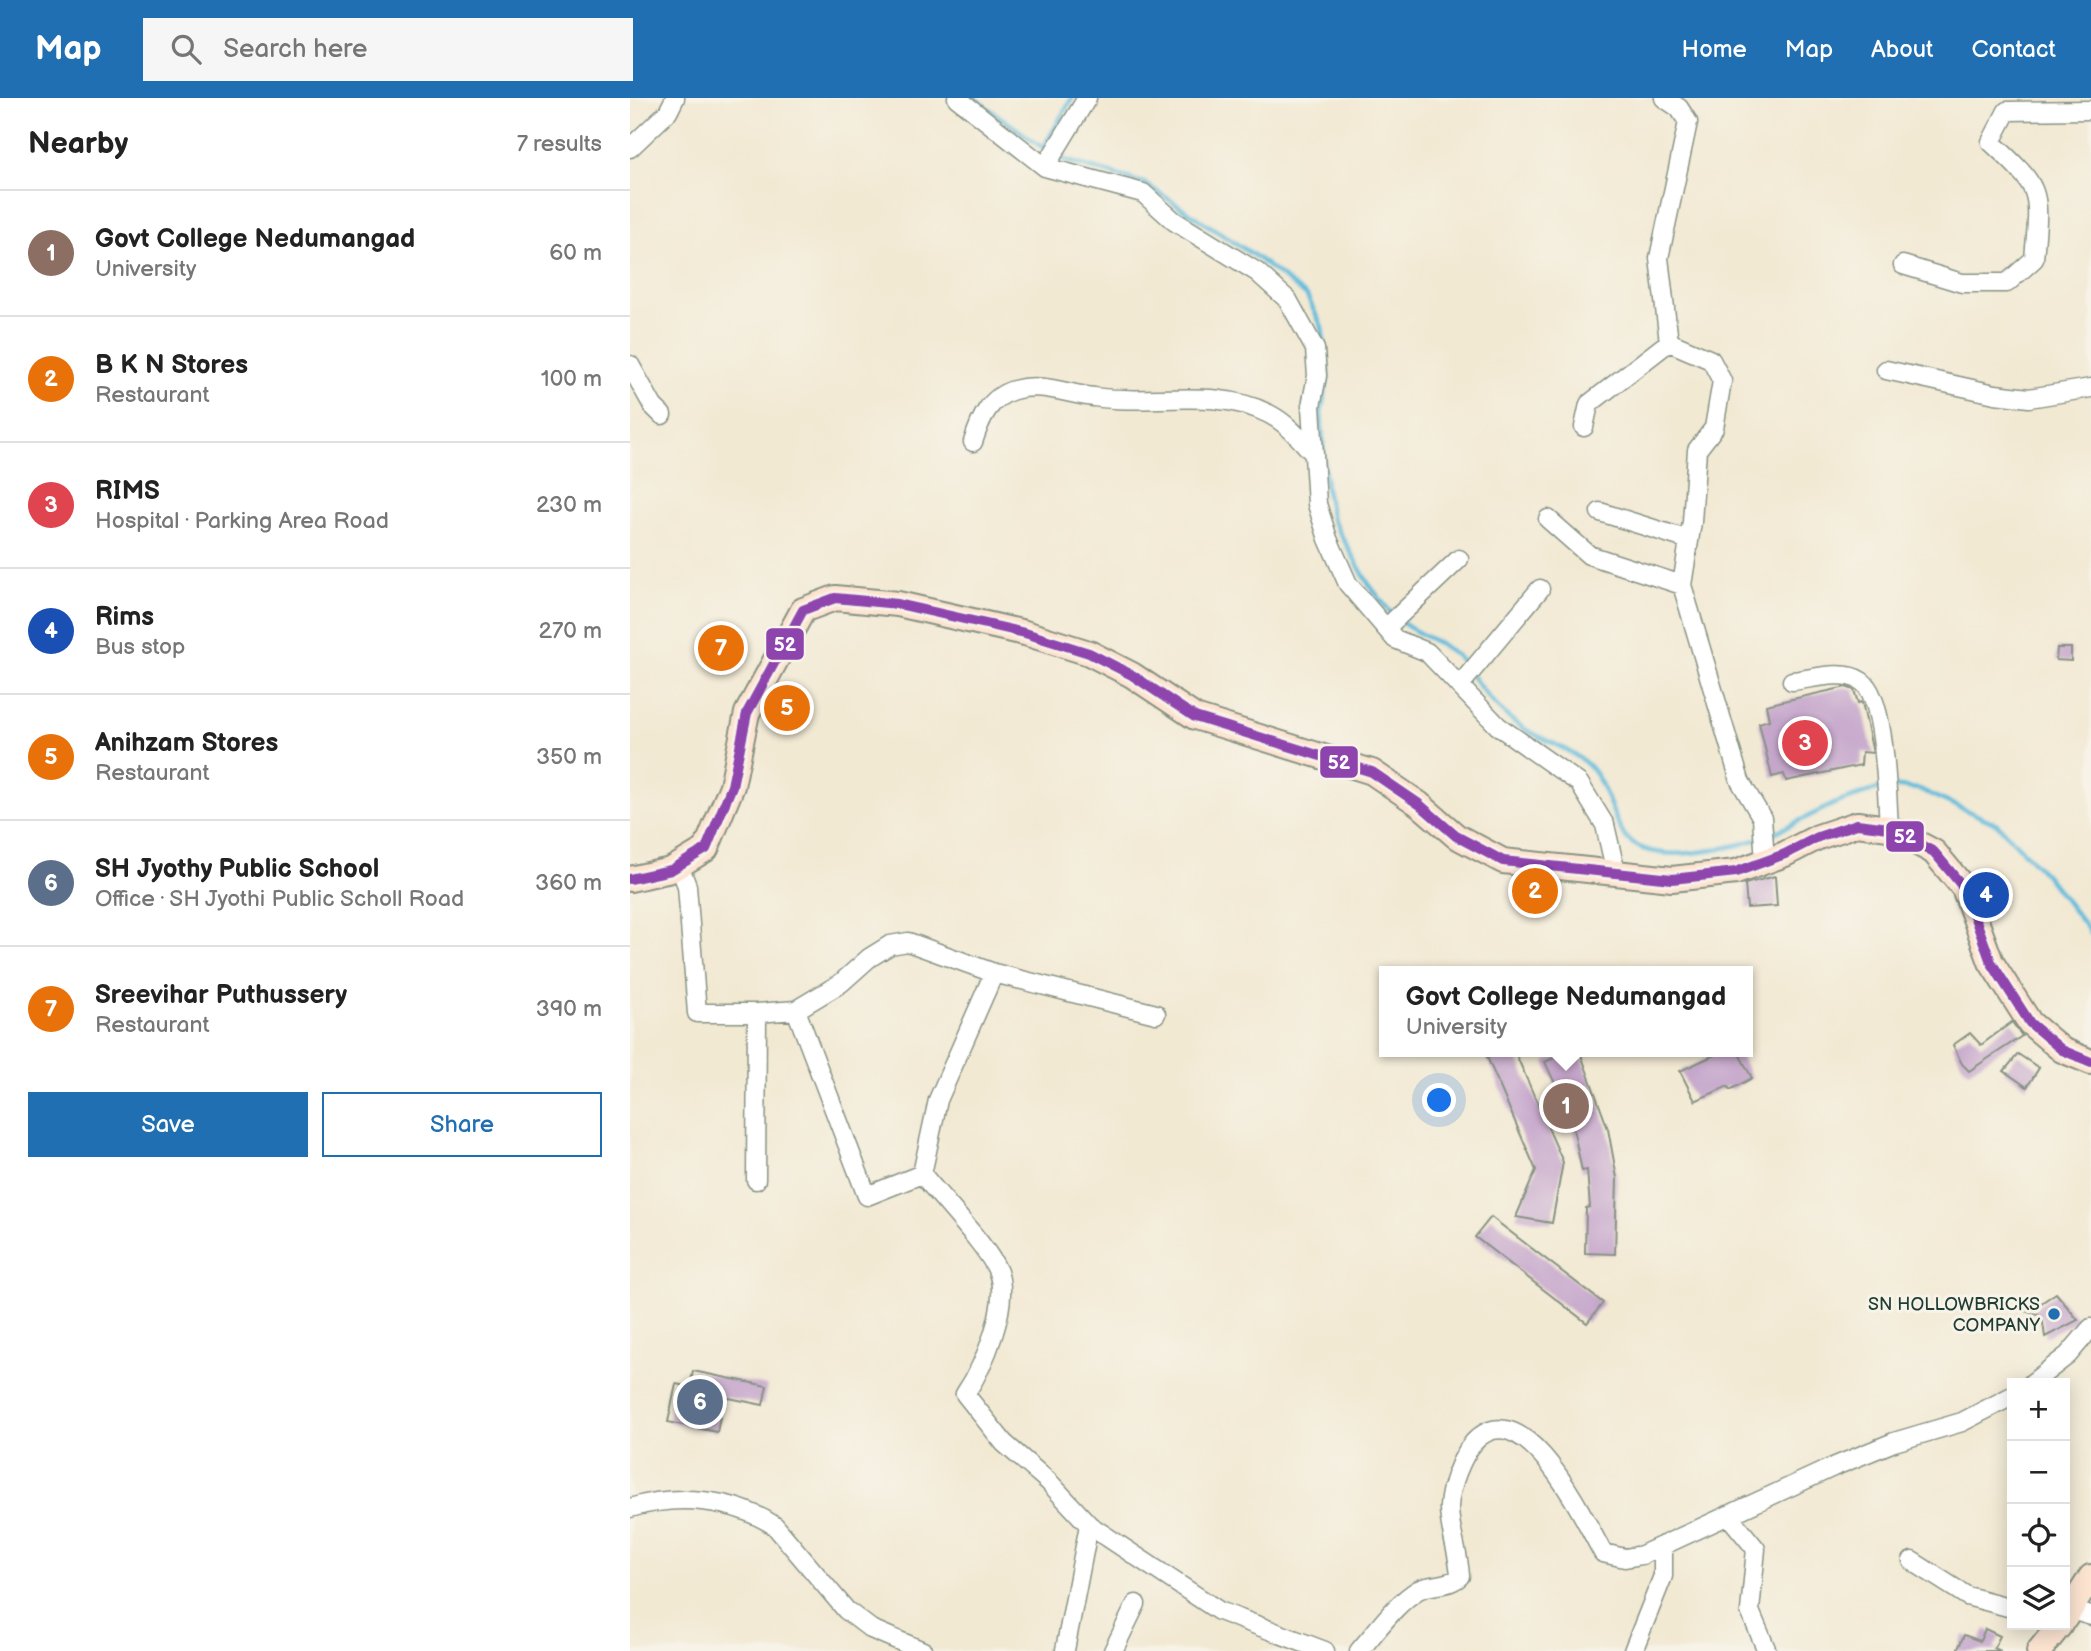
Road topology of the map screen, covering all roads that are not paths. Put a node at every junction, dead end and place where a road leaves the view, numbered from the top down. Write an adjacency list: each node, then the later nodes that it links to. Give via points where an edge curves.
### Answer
1 (675, 98): 6 (street, via 668,112)
2 (957, 98): 7 (street)
3 (1087, 98): 7 (street)
4 (1664, 98): 9 (street, via 1679,108 1688,122 1658,258)
5 (2091, 110): 8 (street, via 2007,111 1991,142 2027,176 2039,202 2034,259 2007,283 1962,283)
6 (630, 148)
7 (1045, 167): 16 (street, via 1143,193 1174,221 1257,272 1288,300 1315,349)
8 (1903, 265)
9 (1669, 342): 14 (street, via 1589,404); 19 (street, via 1712,360 1722,381 1714,428 1697,450)
10 (630, 365): 13 (street)
11 (1886, 370): 12 (street, via 2029,398)
12 (2091, 388)
13 (662, 415)
14 (1584, 427)
15 (973, 442): 16 (street, via 988,407 1015,390 1039,386 1126,400 1192,397 1233,402 1268,414)
16 (1313, 453): 23 (street, via 1317,504 1328,539 1348,584)
17 (1600, 512): 19 (street)
18 (1548, 519): 21 (street, via 1589,555)
19 (1689, 540): 21 (street)
20 (1459, 559): 23 (street)
21 (1682, 584): 27 (street, via 1740,781 1762,818)
22 (1540, 589): 25 (street)
23 (1386, 628): 25 (street, via 1395,639 1427,652)
24 (1792, 681): 26 (street, via 1849,676 1863,681 1873,698)
25 (1460, 685): 29 (street, via 1498,726 1579,783 1605,825)
26 (1889, 828): 27 (main road, via 1857,824); 35 (main road, via 1934,852 1964,888 1991,962 2030,1023 2062,1051)
27 (1765, 861): 29 (main road, via 1736,872 1672,879)
28 (679, 865): 29 (main road, via 706,849 732,786 747,713 803,610 835,598 951,615 1089,653 1195,717 1372,772 1456,836 1503,861); 30 (main road); 33 (street, via 687,886 697,1013)
29 (1616, 873)
30 (630, 879)
31 (994, 973): 32 (street, via 908,942 890,945); 34 (street); 36 (street, via 938,1100)
32 (796, 1010): 33 (street); 36 (street, via 866,1196)
33 (757, 1013): 37 (street)
34 (1156, 1014)
35 (2091, 1062)
36 (922, 1174): 43 (street, via 990,1259 1000,1282 993,1334 965,1394 1004,1443)
37 (756, 1180)
38 (2091, 1328): 39 (street, via 2068,1355)
39 (2038, 1378)
40 (2007, 1399): 42 (street, via 1962,1422 1894,1442)
41 (630, 1508): 50 (street, via 689,1499 761,1517 775,1526 846,1610 871,1629)
42 (1728, 1515): 44 (street); 56 (street, via 1756,1549 1750,1611)
43 (1089, 1525): 51 (street); 53 (street, via 1219,1611)
44 (1663, 1545): 54 (street, via 1625,1558 1603,1553 1545,1456 1531,1441 1499,1430 1482,1435 1463,1458 1449,1507 1460,1576 1455,1582 1421,1589 1405,1600); 55 (street, via 1663,1576)
45 (1912, 1561): 48 (street, via 1967,1596)
46 (2091, 1577): 49 (main road)
47 (1136, 1604): 52 (street)
48 (2007, 1607)
49 (2072, 1617): 57 (main road)
50 (923, 1651)
51 (1067, 1651)
52 (1113, 1651)
53 (1325, 1651)
54 (1359, 1651)
55 (1633, 1651)
56 (1767, 1651)
57 (2039, 1651)

